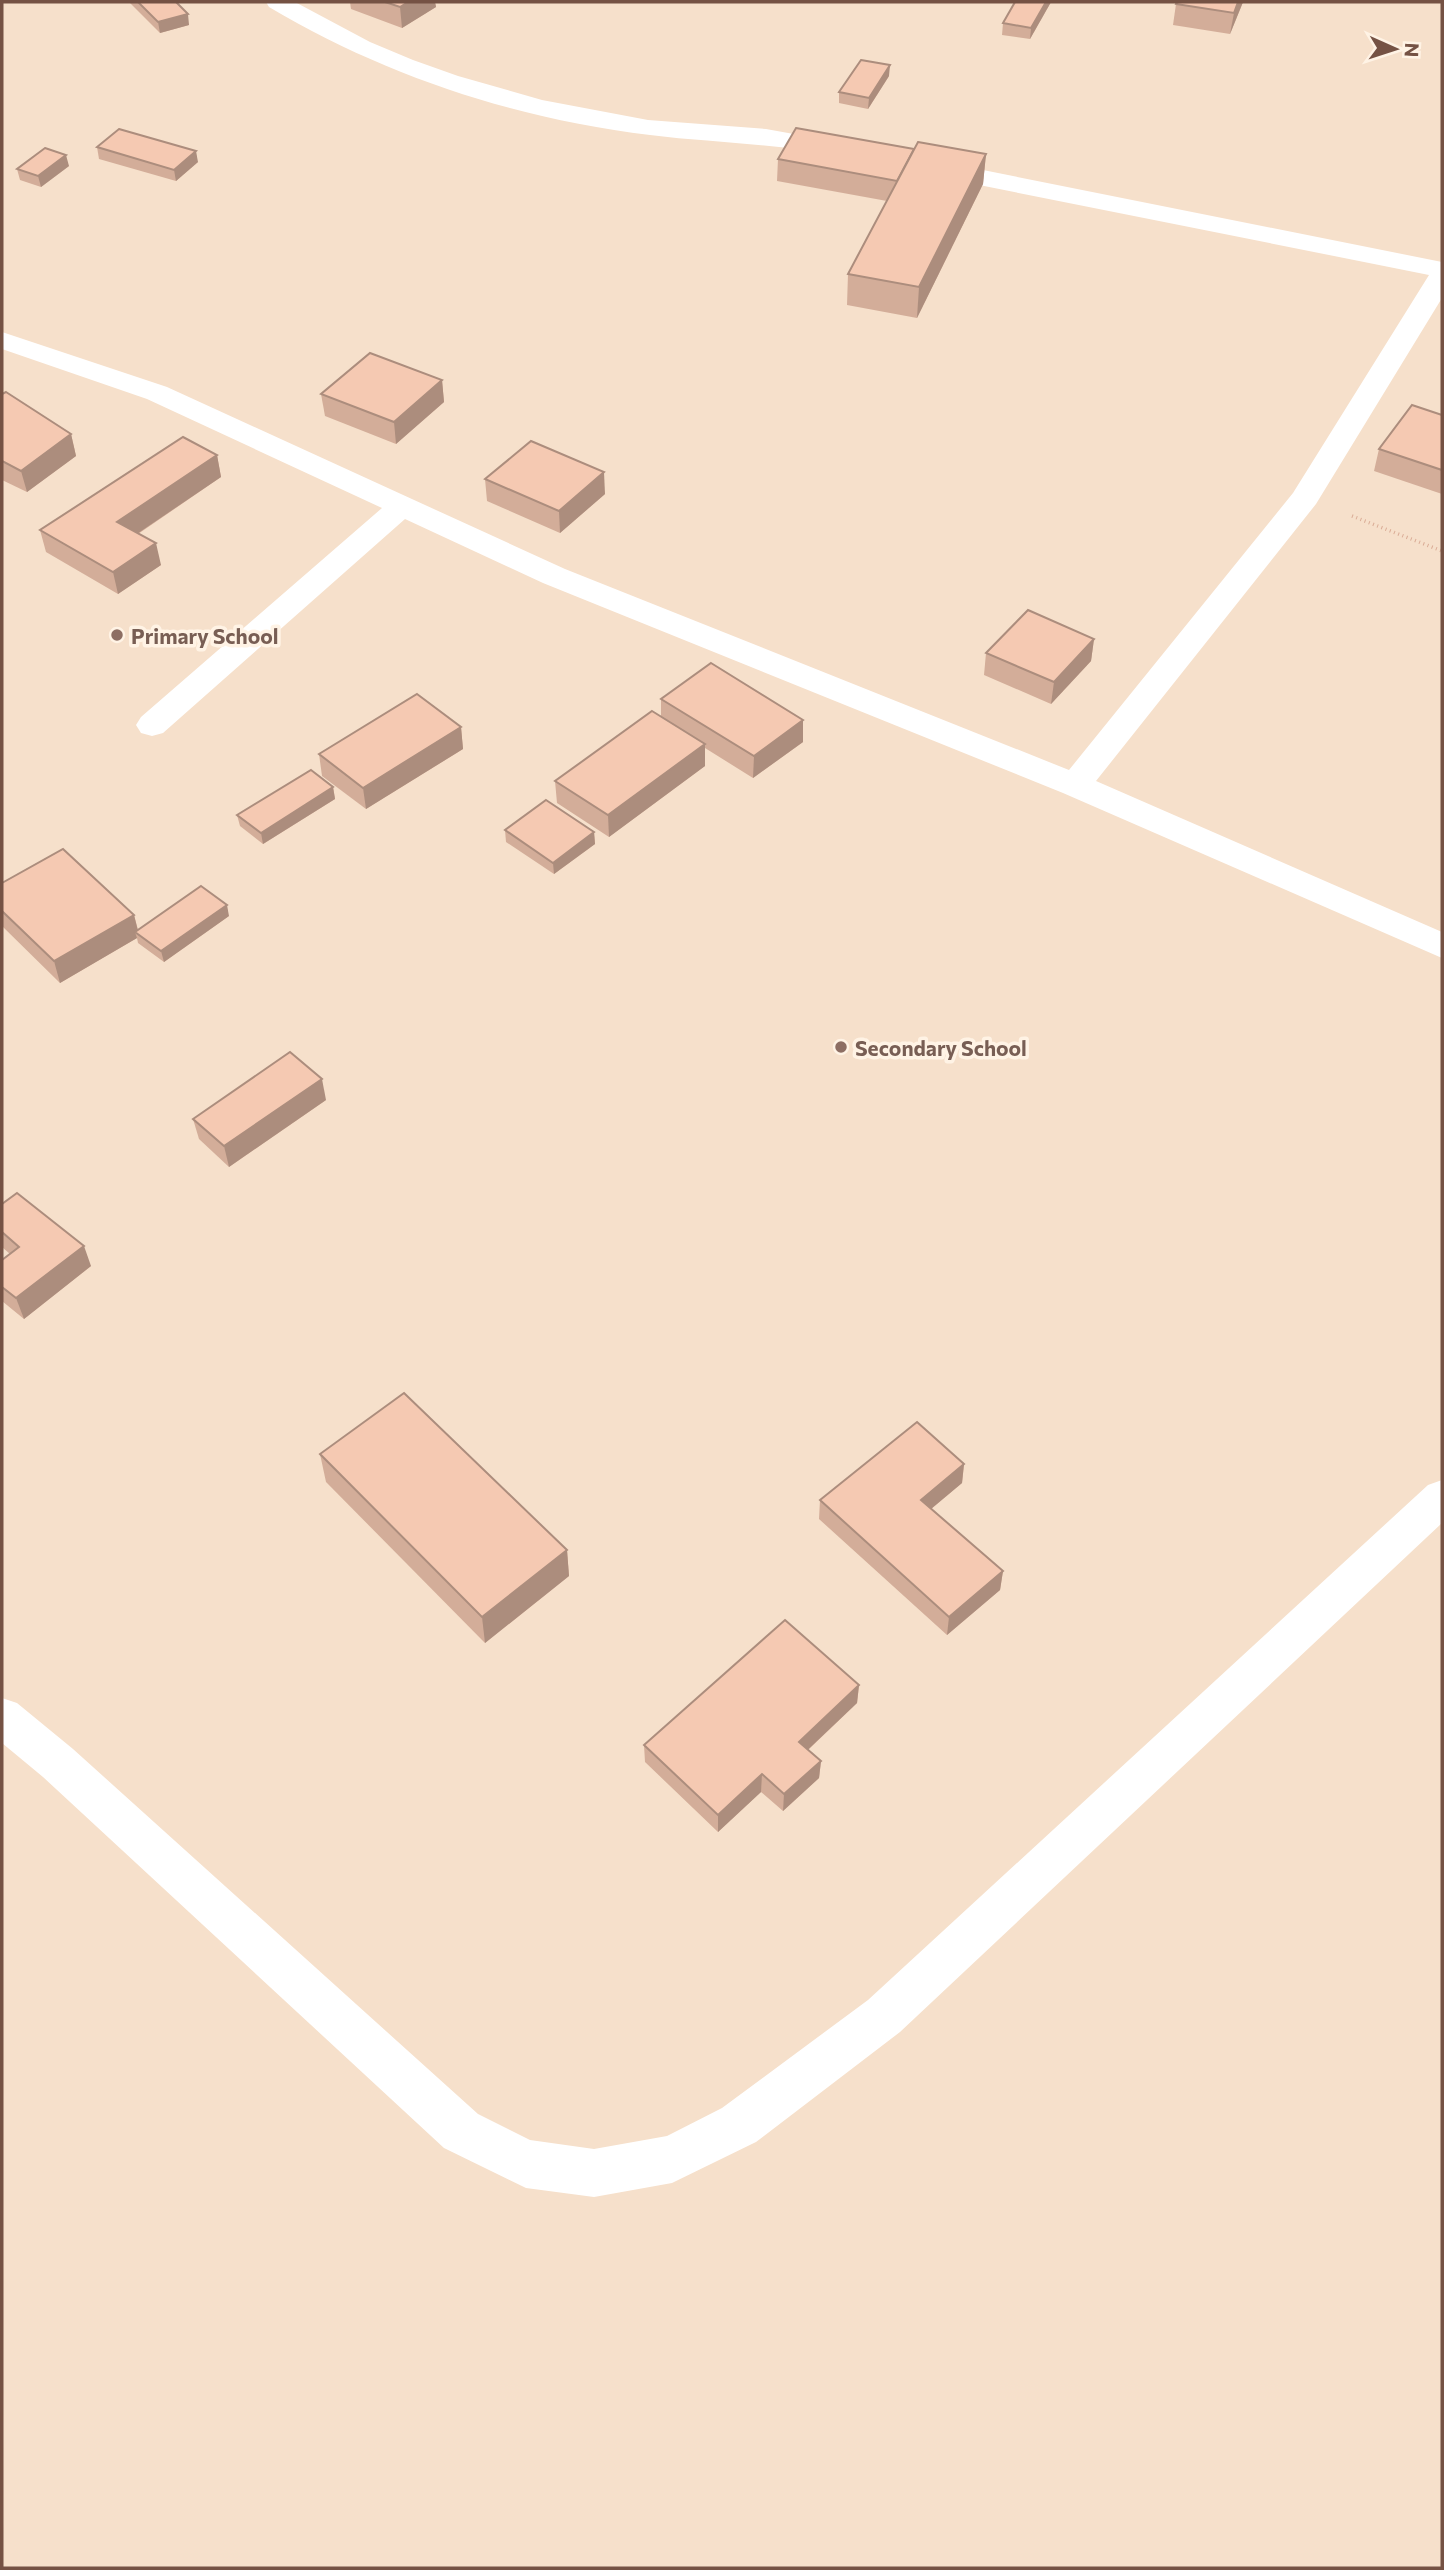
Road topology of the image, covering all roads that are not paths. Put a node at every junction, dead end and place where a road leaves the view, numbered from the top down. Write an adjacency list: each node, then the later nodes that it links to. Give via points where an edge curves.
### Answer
1 (278, 2): 2 (street, via 370,53 505,98 634,125 755,135)
2 (870, 155)
3 (909, 163): 4 (street)
4 (1442, 270)
5 (1442, 276): 9 (street, via 1305,498)
6 (2, 340): 7 (street, via 157,393)
7 (402, 506): 8 (street); 9 (street, via 554,576)
8 (152, 725)
9 (1075, 785): 10 (street)
10 (1442, 946)
11 (1442, 1497): 12 (street, via 884,2016 739,2125 672,2159 594,2173 526,2164 461,2130)
12 (2, 1717)

